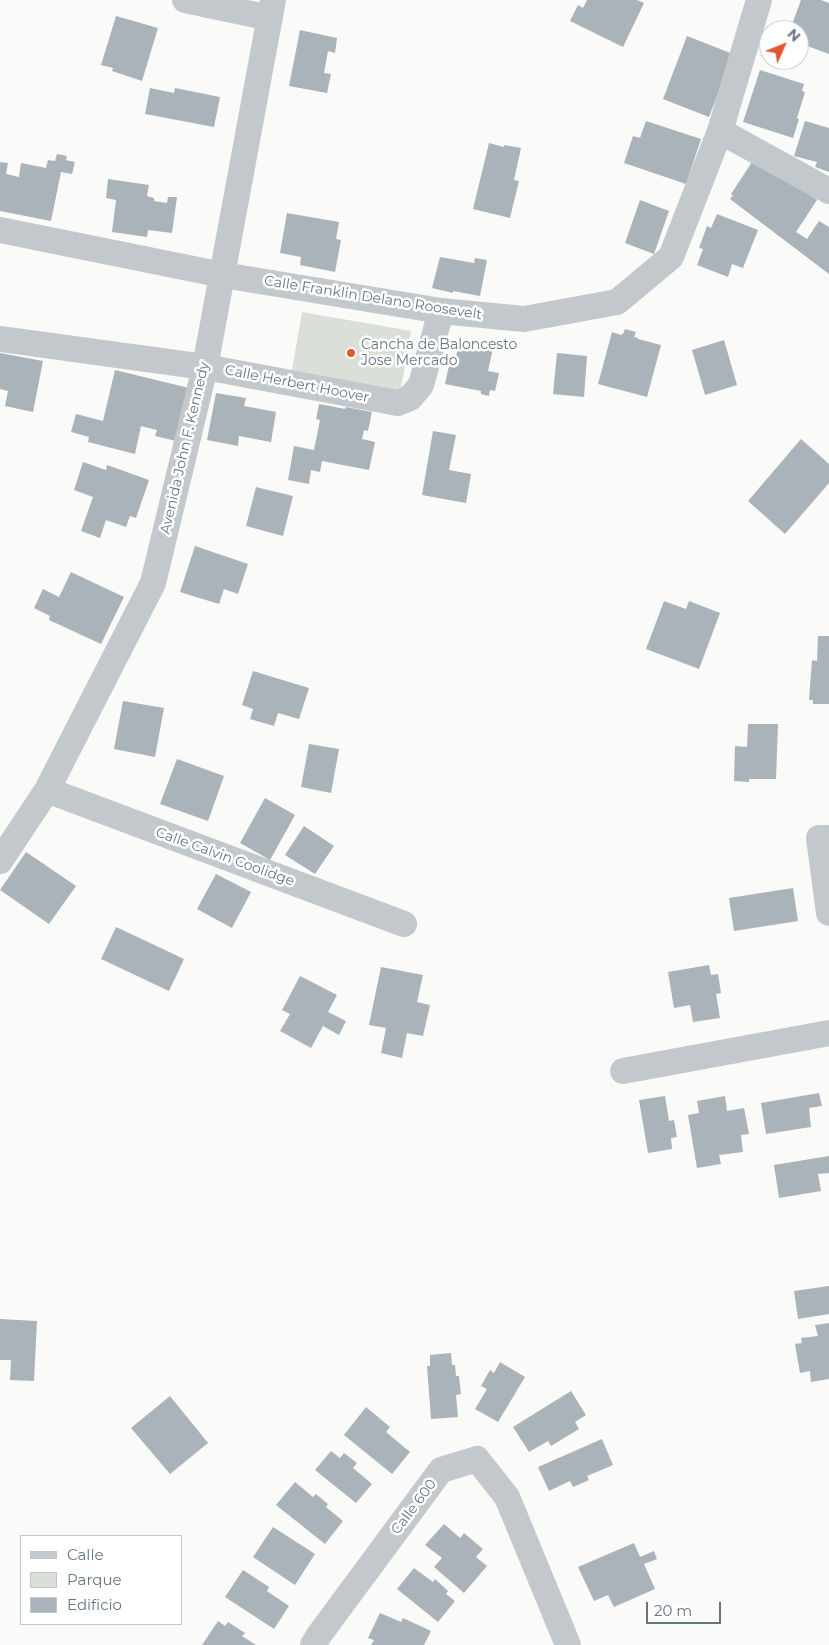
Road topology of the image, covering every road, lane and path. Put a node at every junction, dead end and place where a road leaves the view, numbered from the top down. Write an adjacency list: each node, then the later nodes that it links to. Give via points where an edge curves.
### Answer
1 (184, 0): 3 (street)
2 (760, 0): 4 (street, Calle Franklin Delano Roosevelt)
3 (271, 9): 7 (street, Avenida John F. Kennedy)
4 (720, 131): 5 (street); 8 (street, Calle Franklin Delano Roosevelt, via 671,257 617,302 524,319)
5 (829, 191)
6 (0, 230): 7 (street, Calle Franklin Delano Roosevelt)
7 (223, 275): 8 (street, Calle Franklin Delano Roosevelt); 10 (street, Avenida John F. Kennedy)
8 (441, 311): 10 (street, Calle Herbert Hoover, via 421,385 410,398 398,403)
9 (0, 339): 10 (street, Calle Herbert Hoover)
10 (205, 367): 11 (street, Avenida John F. Kennedy, via 153,583)
11 (47, 790): 13 (street, Avenida John F. Kennedy); 15 (street, Calle Calvin Coolidge)
12 (824, 838): 14 (street)
13 (0, 861)
14 (829, 913)
15 (404, 924)
16 (829, 1033): 17 (street)
17 (623, 1071)
18 (313, 1645): 19 (street, Calle 600, via 441,1470 477,1459 507,1497)
19 (568, 1645)

